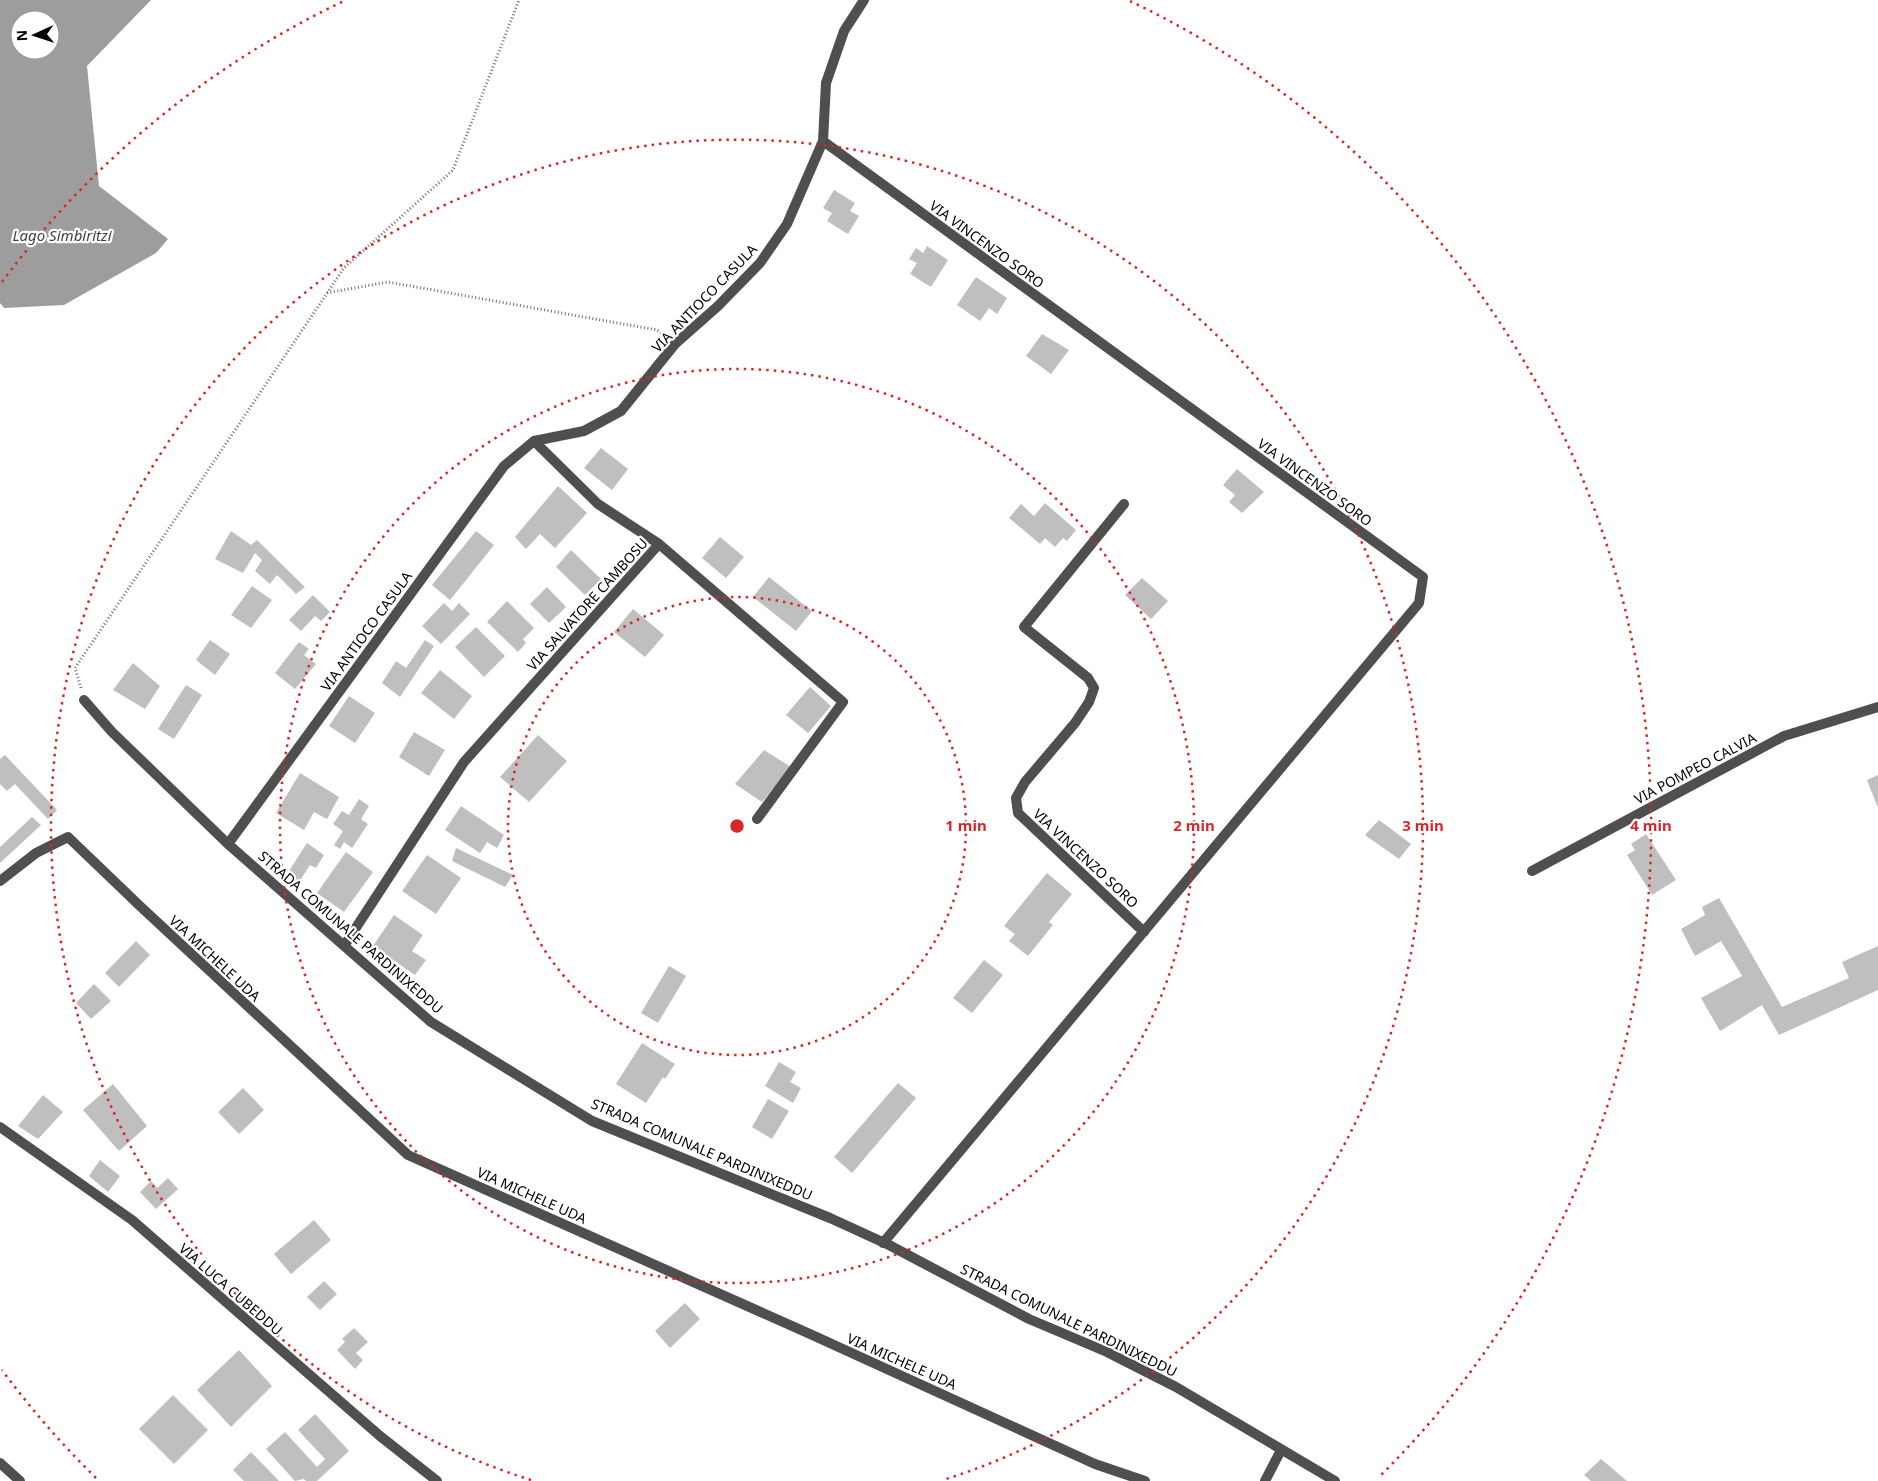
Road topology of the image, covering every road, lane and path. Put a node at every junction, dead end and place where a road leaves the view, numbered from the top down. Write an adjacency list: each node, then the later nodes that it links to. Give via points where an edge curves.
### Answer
1 (520, 0): 4 (path, via 453,170 344,268)
2 (864, 0): 3 (street, VIA ANTIOCO CASULA, via 844,31 826,83)
3 (822, 141): 5 (street, VIA ANTIOCO CASULA, via 787,224 760,263); 15 (street, VIA VINCENZO SORO, via 1423,577 1419,603)
4 (327, 293): 5 (path, via 388,282 657,330); 9 (path, via 75,668)
5 (675, 344): 6 (street, VIA ANTIOCO CASULA, via 621,411 584,430)
6 (534, 441): 8 (street, via 598,504); 12 (street, VIA ANTIOCO CASULA, via 504,466)
7 (1124, 504): 15 (street, VIA VINCENZO SORO, via 1024,627 1088,678 1094,688 1075,723 1016,798 1018,813)
8 (659, 544): 11 (street, VIA SALVATORE CAMBOSU, via 843,702); 16 (street, VIA SALVATORE CAMBOSU, via 464,762)
9 (84, 700): 12 (street, STRADA COMUNALE PARDINIXEDDU, via 112,732)
10 (1878, 707): 13 (street, VIA POMPEO CALVIA, via 1784,736)
11 (757, 819)
12 (228, 844): 16 (street, STRADA COMUNALE PARDINIXEDDU)
13 (1532, 871)
14 (0, 881): 23 (street, VIA MICHELE UDA, via 36,853 68,838 408,1155 1095,1464)
15 (1144, 932): 18 (street, VIA VINCENZO SORO)
16 (344, 946): 18 (street, STRADA COMUNALE PARDINIXEDDU, via 431,1022 592,1121 830,1218)
17 (0, 1127): 22 (street, VIA LUCA CUBEDDU, via 132,1220 380,1436)
18 (883, 1243): 19 (street, STRADA COMUNALE PARDINIXEDDU, via 1029,1319 1107,1352 1176,1387)
19 (1281, 1450): 24 (street); 25 (street, STRADA COMUNALE PARDINIXEDDU)
20 (0, 1463): 21 (street)
21 (20, 1481)
22 (437, 1481)
23 (1145, 1481)
24 (1266, 1481)
25 (1335, 1481)

